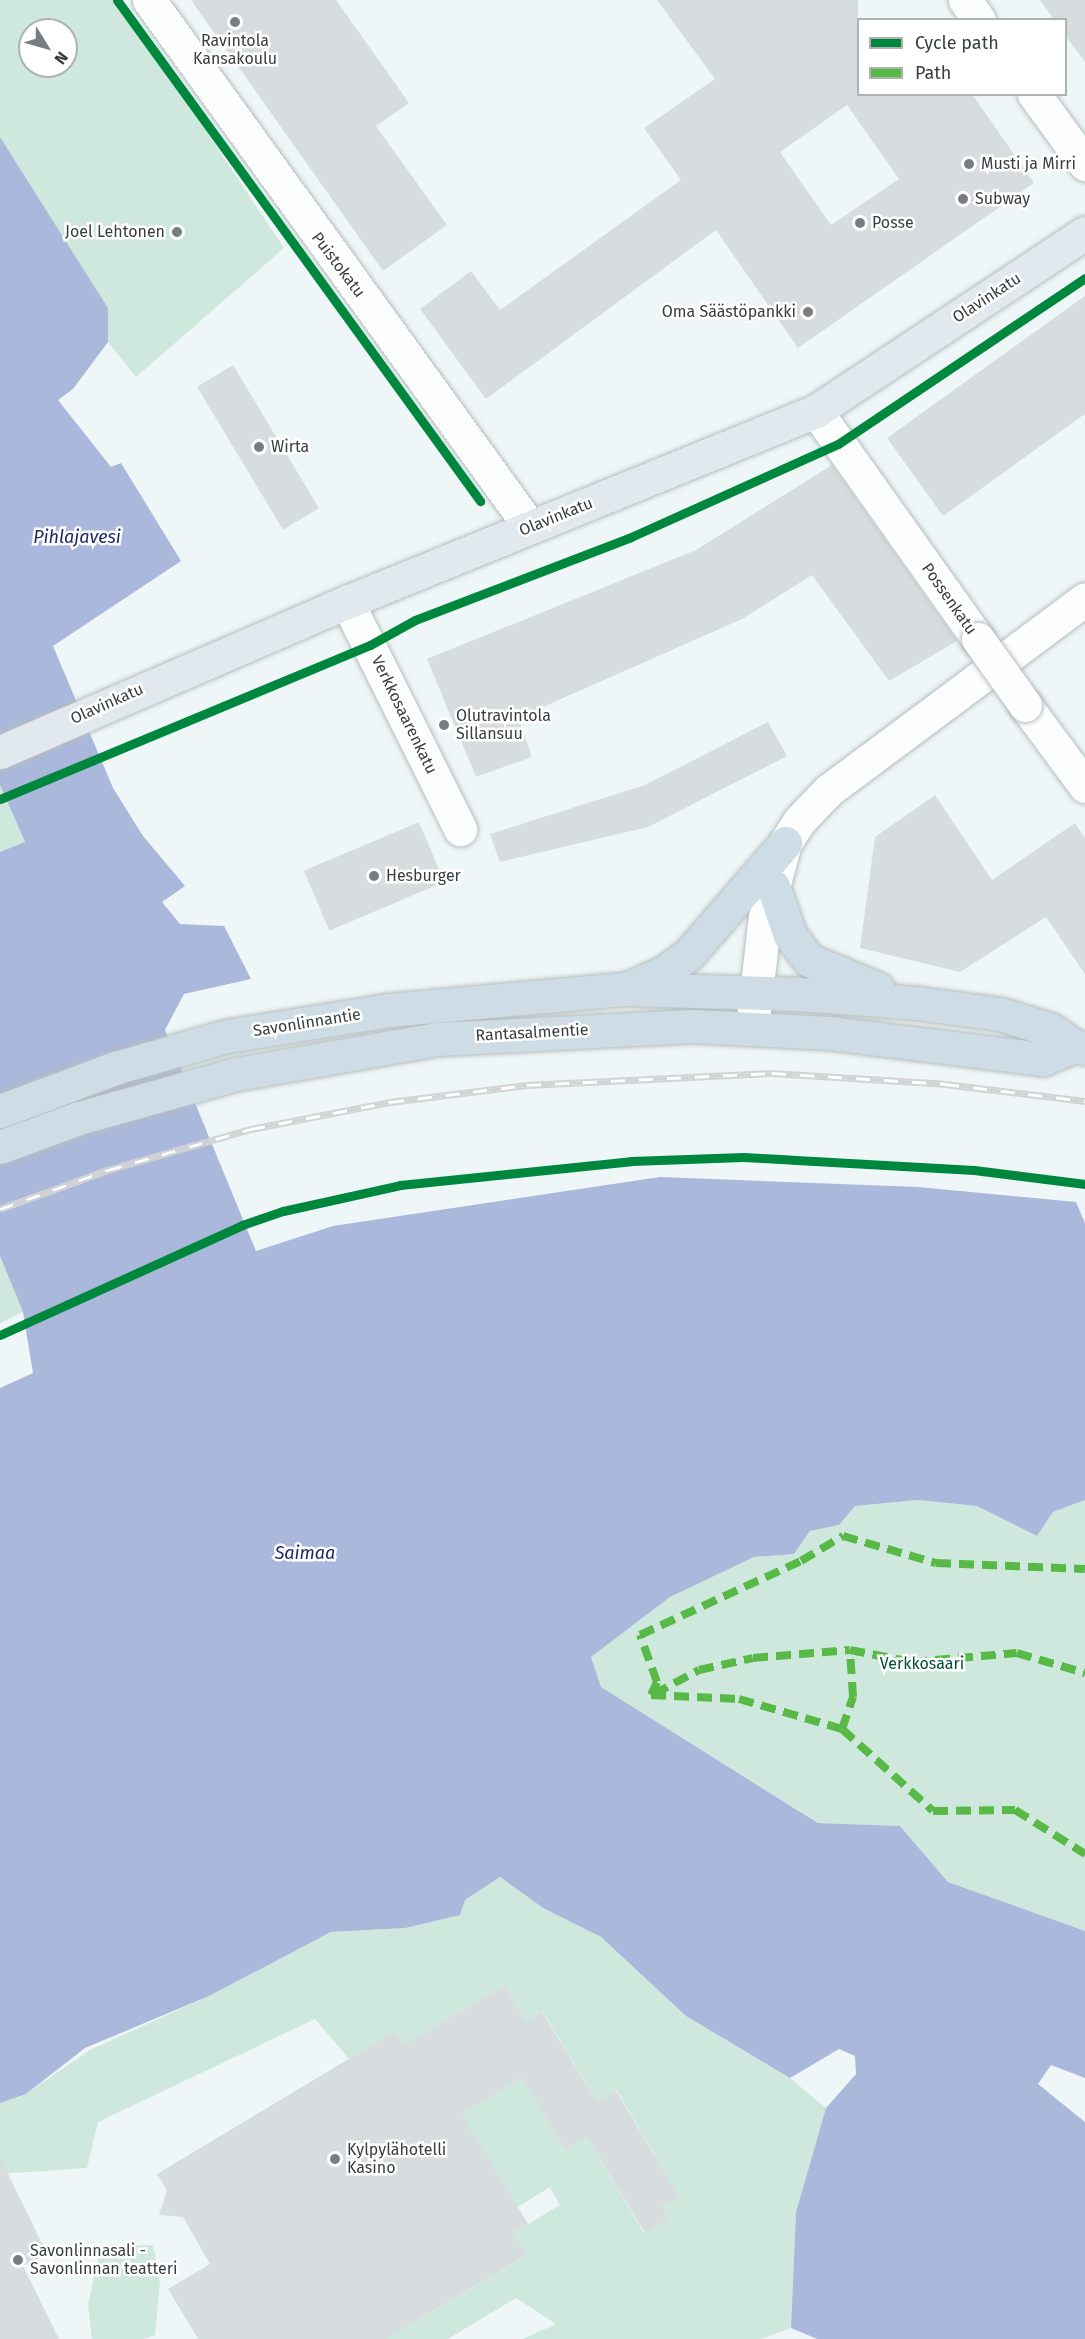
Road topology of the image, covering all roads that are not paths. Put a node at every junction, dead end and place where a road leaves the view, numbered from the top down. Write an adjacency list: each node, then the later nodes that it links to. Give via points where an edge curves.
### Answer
1 (149, 0): 8 (street, Puistokatu)
2 (964, 0): 3 (street)
3 (978, 18)
4 (1035, 96): 5 (street)
5 (1085, 164)
6 (1085, 233): 7 (main road, Olavinkatu)
7 (816, 411): 8 (main road, Olavinkatu); 12 (street, Possenkatu, bridge)
8 (530, 527): 10 (main road, Olavinkatu)
9 (1085, 599): 14 (street, via 829,790 800,820)
10 (347, 602): 11 (main road, Olavinkatu); 13 (street, Verkkosaarenkatu)
11 (0, 752)
12 (1085, 786)
13 (460, 829)
14 (785, 843): 15 (street); 16 (highway, via 688,954 665,972)
15 (773, 886): 17 (street); 18 (highway, via 790,935 809,960)
16 (625, 989): 17 (highway, Rantasalmentie); 21 (highway, Savonlinnantie, via 389,1010 227,1036 114,1068)
17 (754, 993): 18 (highway, Rantasalmentie); 19 (street)
18 (916, 1003): 20 (highway, Rantasalmentie, via 1000,1014 1052,1030)
19 (752, 1027): 20 (highway, Rantasalmentie, via 900,1040 1043,1059); 22 (highway, Rantasalmentie, via 693,1026 437,1039 237,1074 79,1118)
20 (1079, 1047)
21 (0, 1112)
22 (0, 1147)

